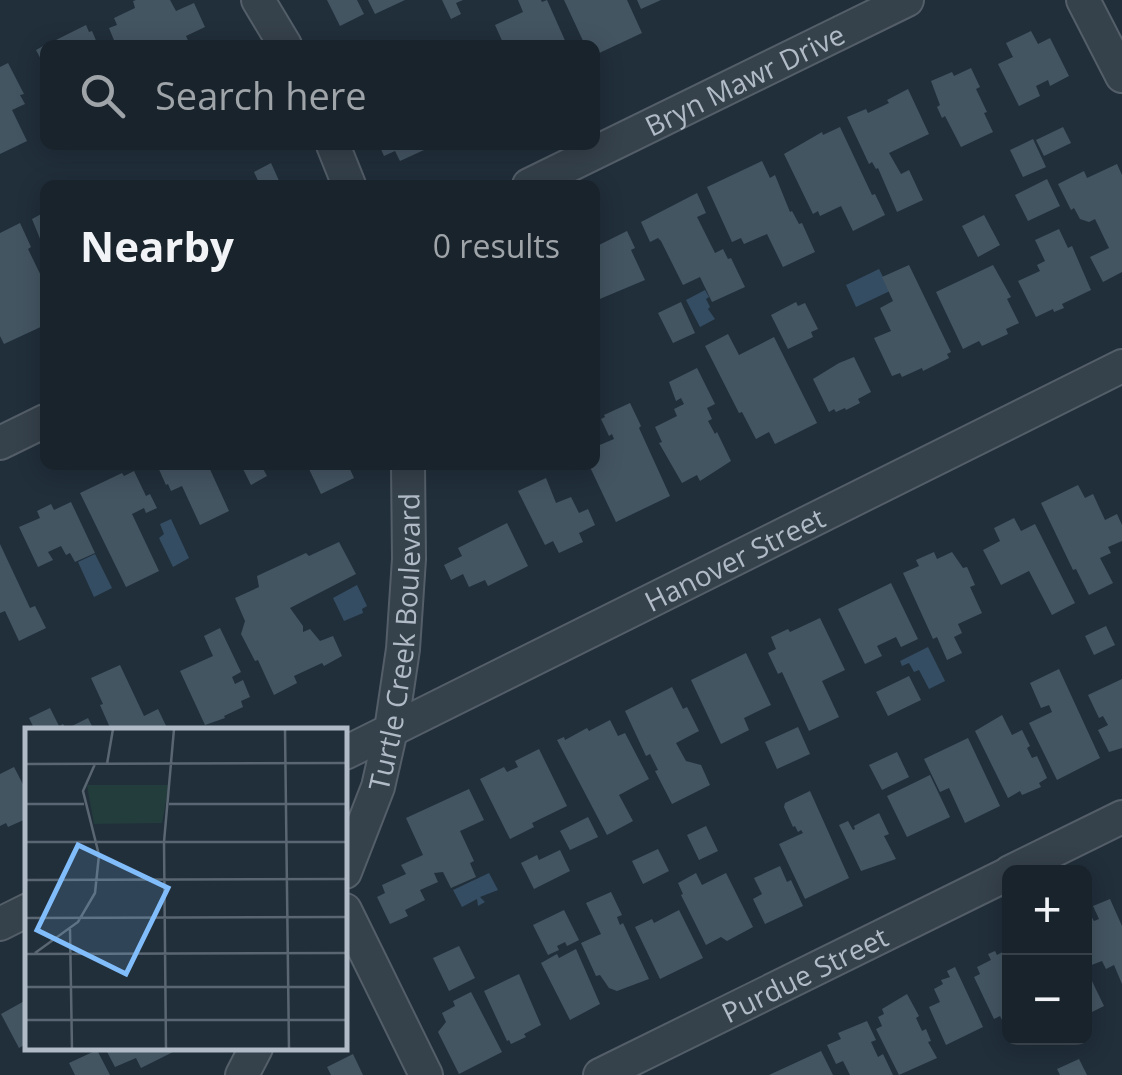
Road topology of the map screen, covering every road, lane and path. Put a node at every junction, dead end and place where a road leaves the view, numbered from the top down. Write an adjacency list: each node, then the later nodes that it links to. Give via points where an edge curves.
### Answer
1 (258, 0): 4 (street)
2 (906, 0): 8 (street, Bryn Mawr Drive)
3 (1083, 0): 5 (street)
4 (282, 40)
5 (1122, 76)
6 (335, 150): 7 (street)
7 (346, 180)
8 (539, 180)
9 (1122, 366): 13 (street, Hanover Street)
10 (40, 423): 11 (street)
11 (0, 443)
12 (408, 470): 13 (street, Turtle Creek Boulevard, via 409,559)
13 (391, 730): 14 (street, Hanover Street); 16 (street, Turtle Creek Boulevard, via 378,787)
14 (348, 752)
15 (1122, 817): 17 (street, Purdue Street)
16 (348, 864)
17 (1026, 865)
18 (1002, 877): 25 (street, Purdue Street)
19 (25, 912): 21 (street)
20 (348, 916): 24 (street)
21 (0, 924)
22 (255, 1050): 23 (street)
23 (242, 1075)
24 (426, 1075)
25 (600, 1075)

